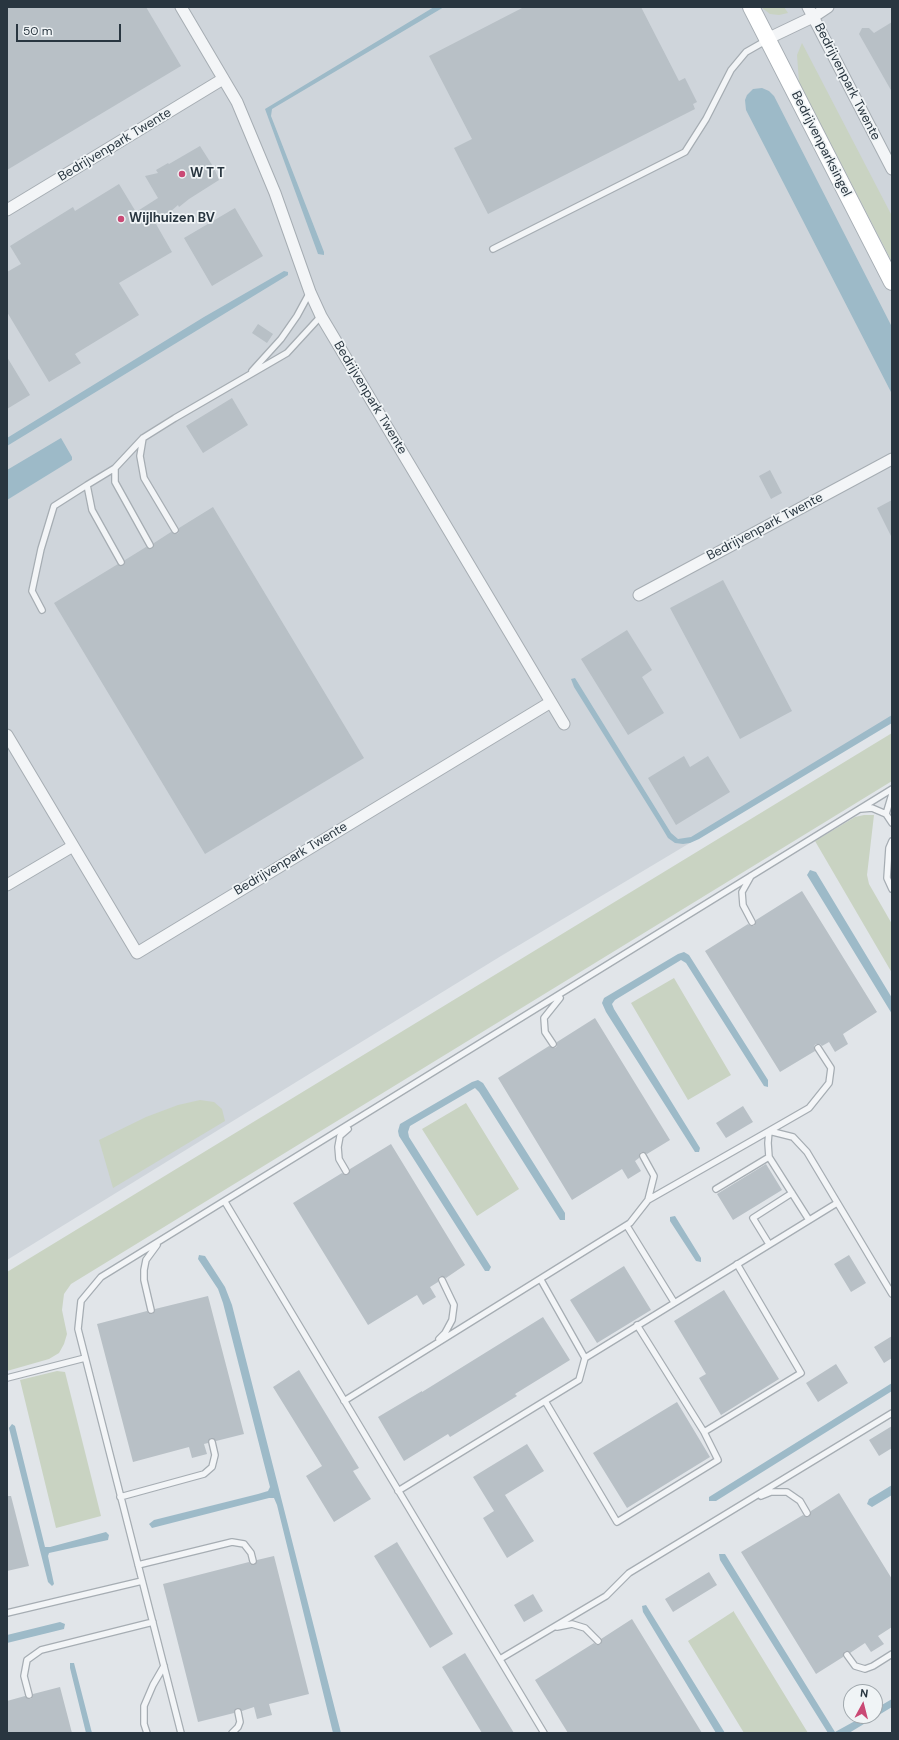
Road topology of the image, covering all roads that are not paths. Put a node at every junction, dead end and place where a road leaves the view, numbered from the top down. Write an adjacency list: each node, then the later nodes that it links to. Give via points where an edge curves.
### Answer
1 (181, 7): 6 (street, Bedrijvenpark Twente)
2 (750, 7): 5 (street, Bedrijvenparksingel)
3 (828, 7): 4 (street, Bedrijvenpark Twente)
4 (811, 12): 5 (street, Bedrijvenpark Twente); 7 (street, Bedrijvenpark Twente)
5 (767, 39): 9 (lane, via 746,52 731,70 706,119 685,152); 10 (street, Bedrijvenparksingel)
6 (223, 79): 8 (street, Bedrijvenpark Twente); 11 (street, Bedrijvenpark Twente, via 237,102 275,193)
7 (892, 170)
8 (7, 210)
9 (494, 249)
10 (892, 282)
11 (310, 292): 12 (street, Bedrijvenpark Twente); 13 (lane, via 281,340)
12 (321, 316): 13 (lane, via 287,353); 23 (street, Bedrijvenpark Twente)
13 (249, 374): 14 (lane)
14 (143, 438): 16 (lane); 18 (lane, via 140,456 144,478)
15 (892, 459): 21 (street, Bedrijvenpark Twente)
16 (115, 468): 17 (lane); 19 (lane, via 115,482)
17 (87, 485): 20 (lane, via 92,510); 22 (lane, via 54,506 32,591)
18 (175, 530)
19 (150, 545)
20 (121, 562)
21 (639, 595)
22 (42, 610)
23 (551, 702): 24 (street, Bedrijvenpark Twente); 32 (street, Bedrijvenpark Twente, via 137,953)
24 (564, 724)
25 (7, 735): 32 (street, Bedrijvenpark Twente)
26 (892, 789): 28 (lane)
27 (892, 794): 29 (lane)
28 (858, 810): 29 (lane, via 872,808); 33 (lane)
29 (886, 814): 30 (lane)
30 (892, 823)
31 (892, 841): 35 (lane, via 889,848 887,878)
32 (73, 846): 34 (street)
33 (751, 876): 36 (lane, via 742,892 743,906); 37 (lane)
34 (7, 885)
35 (892, 889)
36 (752, 922)
37 (569, 989): 38 (lane, via 555,1002 544,1018 545,1032); 40 (lane)
38 (553, 1044)
39 (818, 1048): 41 (lane, via 831,1068 829,1083 810,1108)
40 (355, 1122): 44 (lane, via 340,1136 339,1158); 48 (lane)
41 (769, 1132): 43 (lane); 47 (lane); 49 (lane, via 793,1137 807,1152)
42 (643, 1156): 47 (lane, via 654,1176)
43 (769, 1157): 45 (lane); 46 (lane)
44 (346, 1171)
45 (716, 1189)
46 (792, 1193): 50 (lane); 53 (lane, via 753,1218)
47 (648, 1200): 51 (lane)
48 (225, 1202): 52 (lane); 65 (lane)
49 (837, 1203): 50 (lane); 57 (lane)
50 (809, 1220): 53 (lane)
51 (627, 1226): 56 (lane); 58 (lane)
52 (160, 1242): 59 (lane, via 146,1260 144,1270); 62 (lane, via 101,1277 81,1301 78,1329)
53 (769, 1244): 54 (lane)
54 (737, 1264): 58 (lane); 68 (lane, via 801,1373)
55 (442, 1280): 61 (lane, via 454,1305 452,1320 445,1333)
56 (541, 1280): 61 (lane); 63 (lane)
57 (891, 1292)
58 (674, 1302): 60 (lane)
59 (152, 1310)
60 (637, 1325): 63 (lane); 68 (lane)
61 (429, 1348): 65 (lane)
62 (85, 1358): 64 (lane); 71 (lane)
63 (585, 1358): 66 (lane, via 579,1380)
64 (7, 1378)
65 (344, 1401): 70 (lane)
66 (545, 1401): 68 (lane, via 617,1522 718,1460); 70 (lane)
67 (892, 1412): 72 (lane)
68 (704, 1432)
69 (212, 1442): 71 (lane, via 215,1455 212,1467 204,1474)
70 (398, 1491): 83 (lane)
71 (120, 1496): 75 (lane)
72 (750, 1500): 73 (lane, via 771,1492 787,1492 800,1501); 79 (lane, via 629,1573 606,1596)
73 (807, 1513)
74 (253, 1561): 75 (lane, via 244,1544 232,1542)
75 (138, 1565): 76 (lane)
76 (142, 1581): 77 (lane); 78 (lane)
77 (7, 1613)
78 (153, 1622): 84 (lane); 85 (lane, via 41,1650 27,1660 24,1676)
79 (552, 1628): 80 (lane, via 572,1624 585,1628); 83 (lane)
80 (598, 1641)
81 (892, 1654): 82 (lane, via 865,1669 854,1666)
82 (847, 1655)
83 (500, 1659): 90 (lane)
84 (164, 1666): 87 (lane, via 144,1706); 88 (lane)
85 (29, 1695)
86 (238, 1712): 89 (lane, via 240,1722)
87 (147, 1733)
88 (181, 1733)
89 (232, 1733)
90 (544, 1733)

